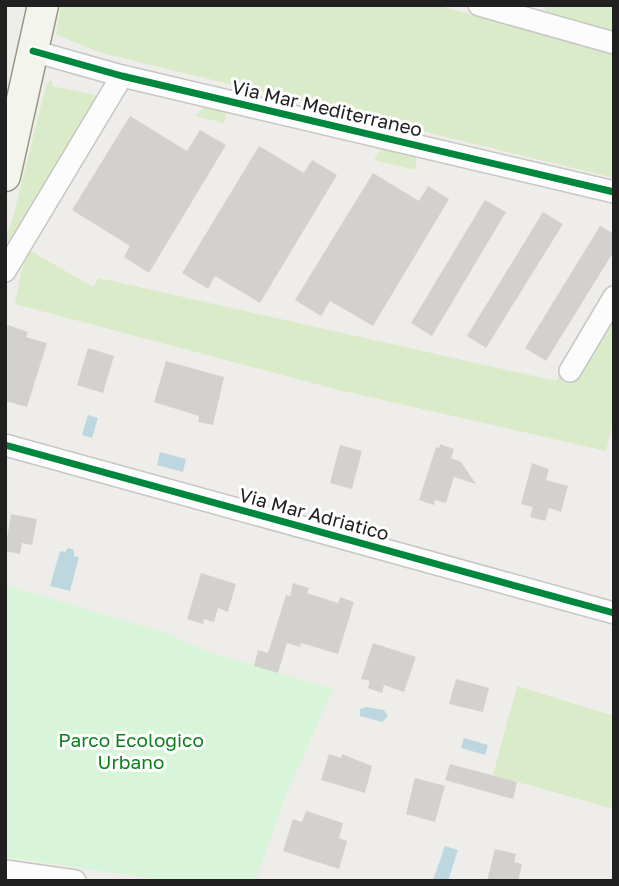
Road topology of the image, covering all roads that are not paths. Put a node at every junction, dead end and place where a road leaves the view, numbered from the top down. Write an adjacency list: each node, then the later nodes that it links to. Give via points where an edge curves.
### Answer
1 (43, 5): 4 (main road)
2 (479, 5): 3 (street)
3 (614, 43)
4 (33, 51): 5 (street, Via Mar Mediterraneo); 6 (main road)
5 (122, 76): 7 (street, Via Mar Mediterraneo); 8 (street)
6 (5, 176)
7 (614, 192)
8 (5, 271)
9 (614, 297): 10 (street)
10 (570, 371)
11 (5, 445): 12 (street, Via Mar Adriatico)
12 (614, 613)
13 (5, 871): 14 (street)
14 (75, 881)

